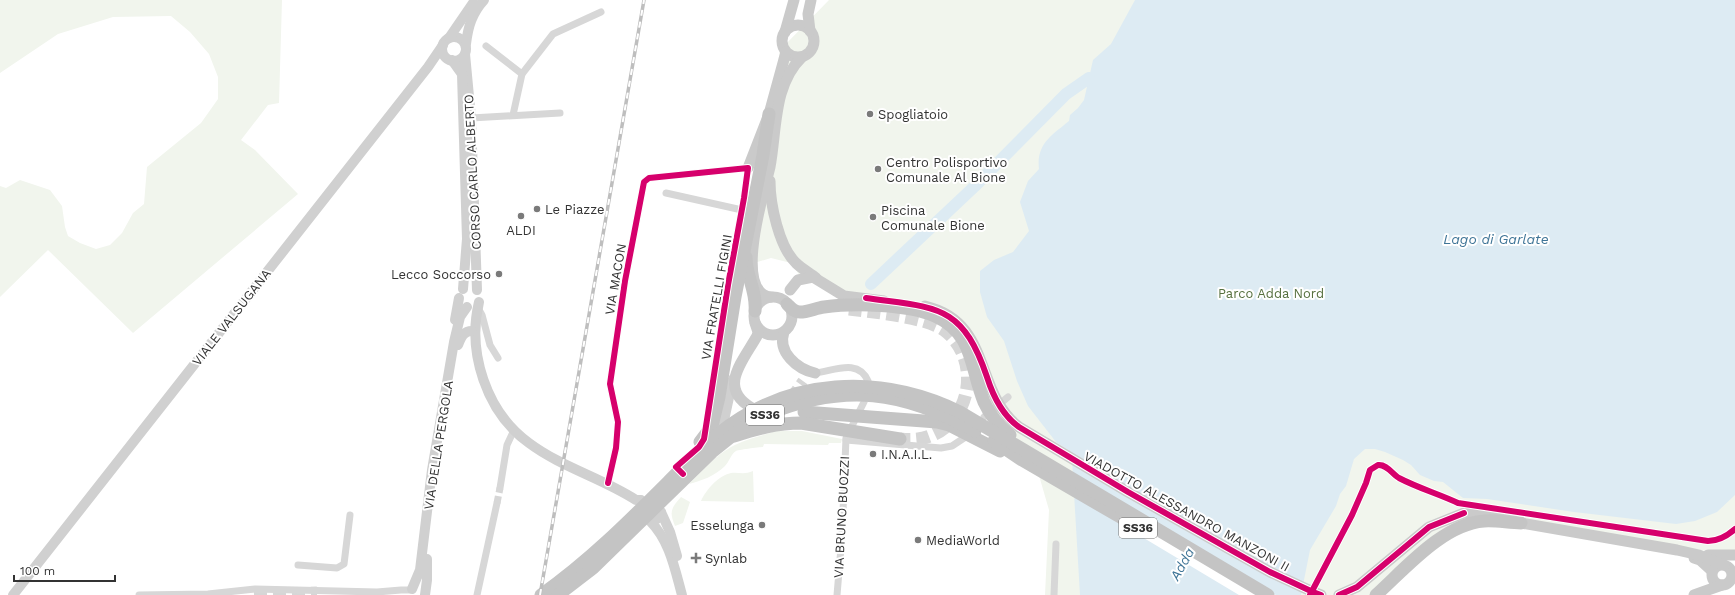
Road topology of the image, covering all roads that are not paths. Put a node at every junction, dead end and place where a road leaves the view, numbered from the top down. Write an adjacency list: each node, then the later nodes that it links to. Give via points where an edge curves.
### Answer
1 (794, 0): 6 (main road)
2 (811, 0): 5 (main road, via 808,14)
3 (479, 1): 7 (main road, VIALE VALSUGANA); 9 (main road, CORSO CARLO ALBERTO, via 470,22)
4 (601, 12): 14 (street, via 553,34)
5 (810, 30): 6 (main road, via 802,25 796,25); 11 (main road, via 814,46)
6 (785, 32): 10 (main road, via 782,43)
7 (446, 42): 9 (main road, via 459,37); 12 (main road, via 443,53); 13 (main road, VIALE VALSUGANA)
8 (486, 46): 14 (street)
9 (465, 49): 12 (main road, via 460,59); 18 (main road, CORSO CARLO ALBERTO)
10 (786, 52): 11 (main road); 16 (main road)
11 (802, 57): 19 (main road, via 792,67 781,93)
12 (450, 60): 13 (main road, VIALE VALSUGANA, via 437,61); 27 (main road, CORSO CARLO ALBERTO, via 462,74 467,239)
13 (428, 67): 71 (main road, VIALE VALSUGANA)
14 (522, 74): 17 (street)
15 (560, 113): 17 (street)
16 (769, 114): 20 (main road); 23 (highway)
17 (513, 115): 18 (street)
18 (471, 118): 25 (main road, CORSO CARLO ALBERTO)
19 (770, 167): 24 (main road, VIADOTTO ALESSANDRO MANZONI II, via 770,194 778,229 795,262); 28 (main road, via 756,228 752,259 755,280 760,291)
20 (748, 168): 22 (street, VIA FRATELLI FIGINI); 58 (street, VIA MACON, via 649,178 644,182 625,281 610,384 618,422 616,448)
21 (666, 193): 22 (street)
22 (742, 210): 49 (street, VIA FRATELLI FIGINI)
23 (746, 242): 32 (highway, via 746,265 756,299); 57 (highway, via 734,297 715,419 708,432)
24 (819, 280): 26 (main road, via 813,277 803,278); 33 (main road, VIADOTTO ALESSANDRO MANZONI II, via 844,296 927,307)
25 (477, 290): 27 (main road, via 470,287); 30 (main road, via 480,295)
26 (790, 290): 28 (main road, via 780,297); 29 (main road)
27 (461, 294): 31 (main road, via 462,304); 38 (main road, VIA DELLA PERGOLA, via 451,348)
28 (773, 297): 29 (main road); 32 (main road, via 761,302)
29 (788, 304): 33 (highway, via 798,312 860,304 914,310); 35 (main road, via 792,319)
30 (478, 305): 31 (main road); 36 (main road); 37 (street, via 490,345)
31 (467, 307): 34 (main road); 38 (main road, VIA DELLA PERGOLA, via 459,323)
32 (755, 317): 35 (main road, via 762,332 770,335); 41 (main road, via 757,336)
33 (943, 317): 56 (highway, via 968,347 982,397 992,416 1005,431); 90 (main road, VIADOTTO ALESSANDRO MANZONI II, via 964,329 974,343 991,390 1004,413 1019,427 1270,572)
34 (472, 330): 36 (main road); 38 (main road, via 462,336)
35 (784, 332): 39 (main road, via 782,344 785,352)
36 (477, 349): 50 (main road, via 479,369 485,385 500,412)
37 (498, 358)
38 (451, 366): 63 (main road, VIA DELLA PERGOLA, via 432,470)
39 (800, 367): 40 (main road); 40 (main road, via 804,375 803,381)
40 (816, 373): 42 (street, via 852,367 866,375)
41 (735, 376): 45 (main road, via 734,388 737,394); 48 (main road)
42 (868, 381)
43 (1008, 397): 47 (street)
44 (864, 402): 54 (street)
45 (752, 408)
46 (804, 412): 55 (highway, via 937,422 950,425)
47 (984, 417)
48 (722, 425)
49 (706, 429)
50 (514, 430): 58 (main road, via 547,455); 59 (street, via 507,445)
51 (730, 437): 53 (highway, via 769,426 795,423); 55 (highway, SS36, via 768,414 798,403 842,396 874,396 916,404 944,414); 84 (highway, SS36, via 706,457 593,568)
52 (964, 438): 54 (street, VIA BRUNO BUOZZI, via 952,446 941,448)
53 (900, 439)
54 (846, 440): 86 (street, VIA BRUNO BUOZZI)
55 (1022, 460): 88 (highway, SS36)
56 (1041, 460): 57 (highway, SS36, via 960,412 925,397 888,388 842,386 784,398 747,415 718,434); 89 (highway, SS36)
57 (673, 476): 66 (highway, SS36)
58 (608, 484): 60 (main road, via 636,500)
59 (500, 488)
60 (643, 501)
61 (497, 503): 81 (street)
62 (350, 515): 69 (street, via 344,564 337,568)
63 (427, 524): 75 (main road, VIA DELLA PERGOLA, via 420,570); 80 (main road, VIA DELLA PERGOLA)
64 (1519, 527): 67 (main road); 72 (main road, via 1612,546 1695,558); 91 (main road, via 1484,510 1464,513 1438,522 1419,534 1360,585); 92 (highway, via 1483,521 1453,531 1435,542); 93 (highway, via 1487,529 1454,538 1433,554)
65 (1056, 544): 87 (street)
66 (594, 554): 82 (highway); 83 (highway, SS36)
67 (1699, 555): 68 (main road); 70 (main road)
68 (1735, 555)
69 (298, 565)
70 (1729, 566): 72 (main road, via 1717,566); 73 (main road, via 1732,576)
71 (33, 567): 76 (main road, VIALE VALSUGANA); 77 (main road, VIALE VALSUGANA, via 26,581)
72 (1712, 574): 73 (main road, via 1715,583); 94 (main road, via 1708,585)
73 (1728, 583): 94 (main road)
74 (377, 592): 75 (street); 78 (street, via 255,589 208,594); 79 (street)
75 (411, 592): 80 (main road, via 420,589)
76 (13, 595)
77 (24, 595)
78 (139, 595)
79 (389, 595)
80 (425, 595)
81 (477, 595)
82 (531, 595)
83 (541, 595)
84 (558, 595)
85 (682, 595): 85 (main road, via 668,548 650,521 657,518 661,512 680,564)
86 (837, 595)
87 (1054, 595)
88 (1254, 595)
89 (1268, 595)
90 (1322, 595)
91 (1339, 595)
92 (1376, 595)
93 (1390, 595)
94 (1695, 595)

